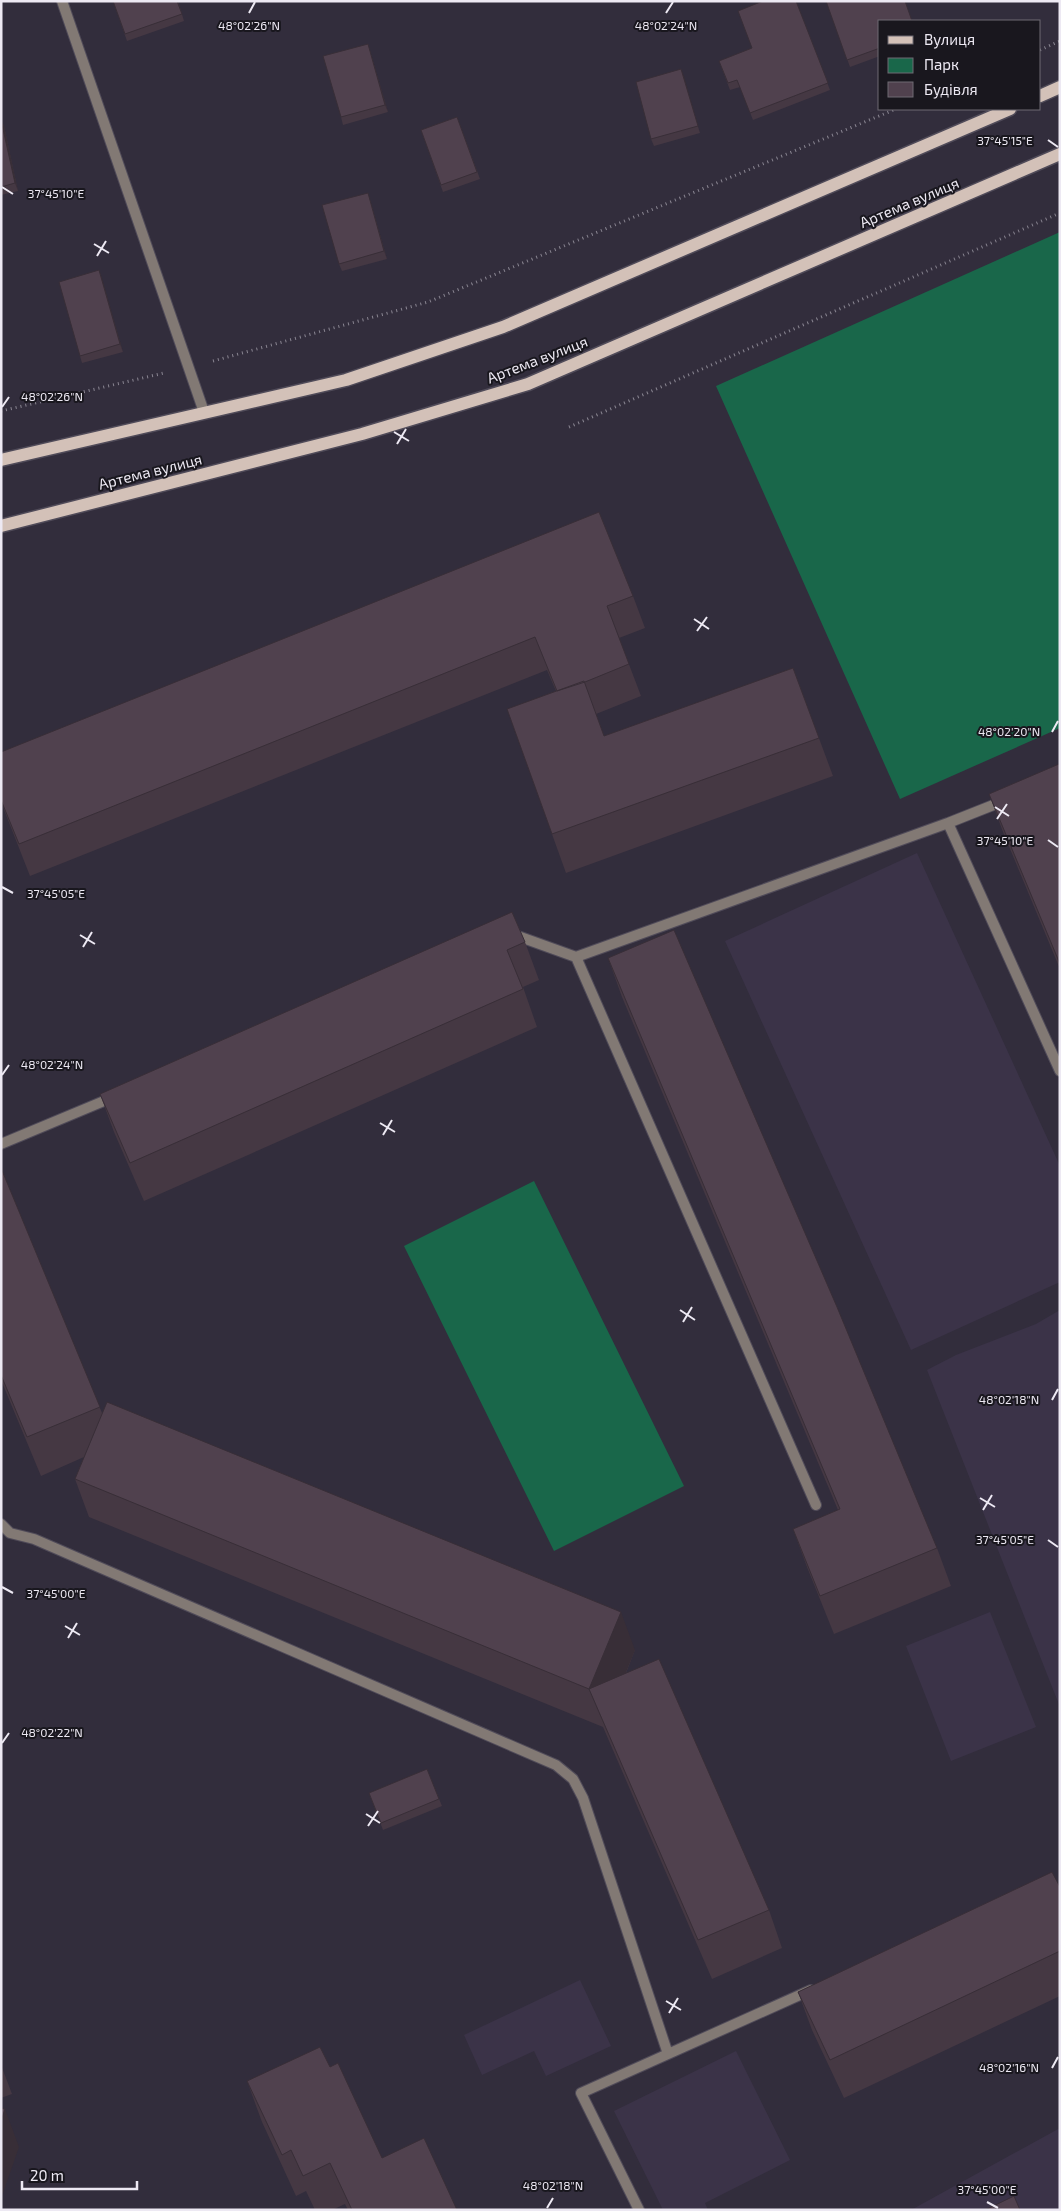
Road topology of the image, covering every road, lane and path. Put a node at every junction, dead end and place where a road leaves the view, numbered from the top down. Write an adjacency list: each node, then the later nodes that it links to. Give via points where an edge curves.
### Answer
1 (62, 1): 10 (lane)
2 (1060, 41): 3 (path)
3 (1041, 50)
4 (1060, 87): 5 (main road)
5 (1041, 96)
6 (894, 110): 10 (path, via 428,302)
7 (1008, 110): 12 (main road, via 503,327 346,380)
8 (1060, 154): 15 (main road, Артема вулиця, via 528,384 362,434)
9 (1060, 213): 13 (path)
10 (188, 367): 11 (path); 12 (lane)
11 (1, 411)
12 (204, 412): 14 (main road)
13 (569, 427)
14 (1, 460)
15 (1, 526)
16 (1017, 795): 17 (lane)
17 (948, 823): 19 (lane); 20 (lane)
18 (498, 937): 19 (lane, via 508,933)
19 (576, 957): 23 (lane)
20 (1060, 1071)
21 (122, 1094): 22 (lane)
22 (1, 1144)
23 (816, 1505)
24 (1, 1524): 26 (lane, via 10,1533 43,1543 556,1765 573,1779 583,1798)
25 (823, 1985): 26 (lane)
26 (668, 2054): 27 (lane, via 581,2093)
27 (639, 2210)

